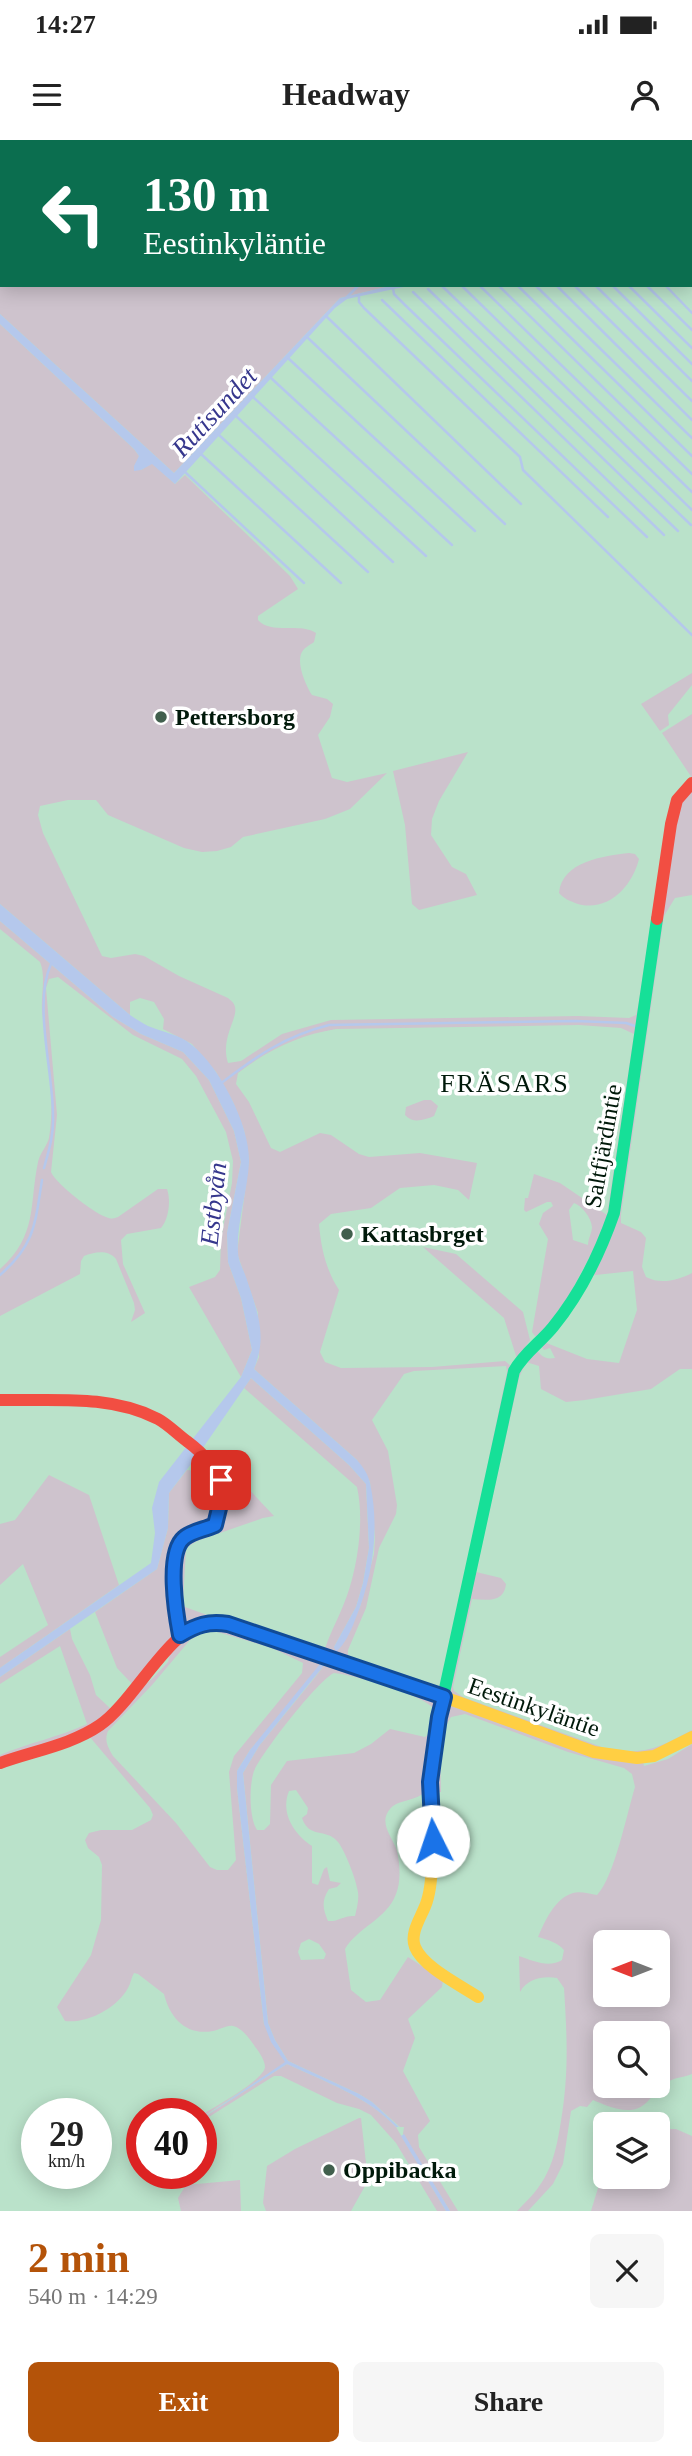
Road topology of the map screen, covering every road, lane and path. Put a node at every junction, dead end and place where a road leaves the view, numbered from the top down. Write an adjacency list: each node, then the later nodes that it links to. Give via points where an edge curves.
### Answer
1 (692, 783): 4 (street, Saltfjärdintie, via 677,800 671,824 614,1213 556,1323 525,1352 514,1371)
2 (0, 1400): 3 (street, via 81,1402 137,1410 160,1421 218,1473 222,1496 215,1525 190,1533 177,1546 174,1583)
3 (180, 1635): 4 (street, Eestinkyläntie, via 197,1625 228,1624); 6 (street, Eestinkyläntie, via 111,1717 81,1736)
4 (444, 1697): 5 (street, Eestinkyläntie, via 617,1757 654,1756); 7 (street, Saltfjärdintie, via 430,1782 433,1841 428,1899 414,1940 424,1961)
5 (692, 1737)
6 (0, 1763)
7 (478, 1997)

